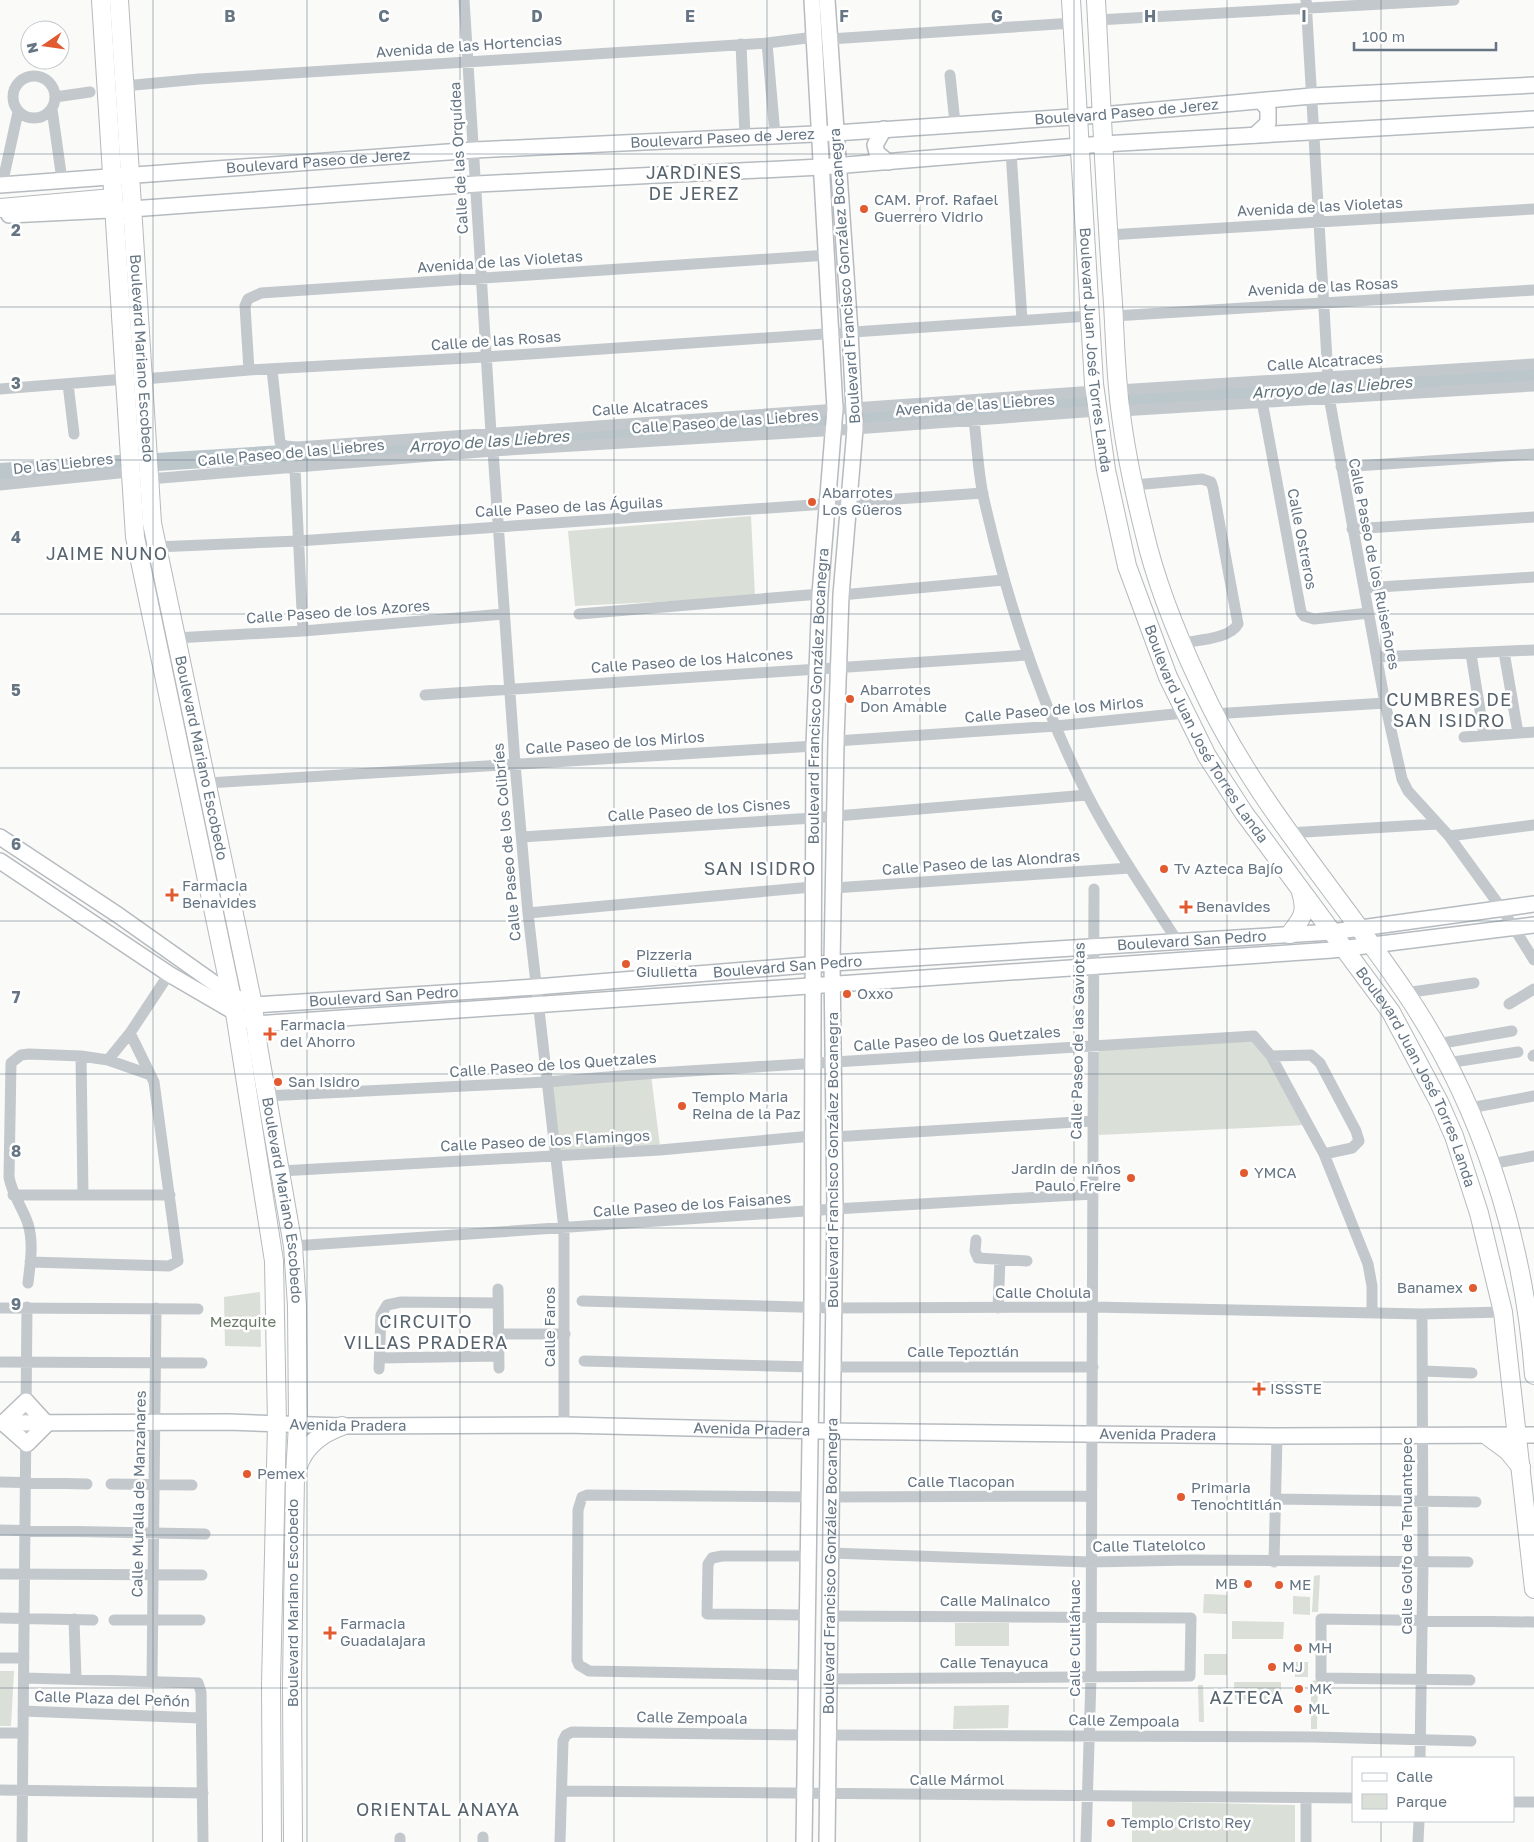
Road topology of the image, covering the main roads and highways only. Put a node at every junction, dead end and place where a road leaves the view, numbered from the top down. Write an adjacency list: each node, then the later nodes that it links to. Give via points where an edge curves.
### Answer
1 (101, 0): 22 (main road, Boulevard Mariano Escobedo)
2 (119, 0): 23 (main road, Boulevard Mariano Escobedo)
3 (812, 0): 7 (main road, Boulevard Francisco González Bocanegra)
4 (827, 0): 7 (main road, Boulevard Francisco González Bocanegra)
5 (1071, 0): 11 (main road, Boulevard Juan José Torres Landa)
6 (1096, 0): 10 (main road, Boulevard Juan José Torres Landa)
7 (823, 38): 14 (main road, Boulevard Francisco González Bocanegra); 15 (main road, Boulevard Francisco González Bocanegra)
8 (1534, 85): 9 (main road, Boulevard Paseo de Jerez)
9 (1261, 101): 10 (main road, Boulevard Paseo de Jerez); 16 (main road, via 1268,109 1268,123)
10 (1101, 115): 11 (main road, Boulevard Paseo de Jerez); 17 (main road, Boulevard Juan José Torres Landa)
11 (1080, 116): 13 (main road, Boulevard Paseo de Jerez); 18 (main road, Boulevard Juan José Torres Landa)
12 (1534, 118): 16 (main road, Boulevard Paseo de Jerez)
13 (884, 129): 14 (main road, Boulevard Paseo de Jerez); 19 (main road, via 874,145 877,153)
14 (835, 133): 15 (main road, Boulevard Paseo de Jerez); 20 (main road, Boulevard Francisco González Bocanegra)
15 (820, 134): 21 (main road, Boulevard Francisco González Bocanegra); 23 (main road, Boulevard Paseo de Jerez, via 475,150)
16 (1255, 136): 17 (main road, Boulevard Paseo de Jerez)
17 (1103, 144): 18 (main road, Boulevard Paseo de Jerez); 33 (main road, Boulevard Juan José Torres Landa, via 1118,390 1134,485 1154,568 1213,714 1288,832)
18 (1081, 146): 19 (main road, Boulevard Paseo de Jerez); 30 (main road, Boulevard Juan José Torres Landa, via 1095,391 1112,500 1128,566 1184,713 1244,813)
19 (888, 162): 20 (main road, Boulevard Paseo de Jerez)
20 (838, 166): 21 (main road, Boulevard Paseo de Jerez); 40 (main road, Boulevard Francisco González Bocanegra, via 855,429 841,595)
21 (822, 167): 25 (main road, Boulevard Paseo de Jerez); 41 (main road, Boulevard Francisco González Bocanegra, via 835,410 816,668)
22 (112, 176): 23 (main road, Boulevard Paseo de Jerez); 24 (main road, Boulevard Paseo de Jerez); 25 (main road, Boulevard Mariano Escobedo)
23 (130, 176): 25 (main road, Boulevard Mariano Escobedo)
24 (1, 185): 26 (main road, via 8,196)
25 (120, 206): 26 (main road); 27 (main road, Boulevard Mariano Escobedo)
26 (2, 210)
27 (135, 379): 44 (main road, Boulevard Mariano Escobedo, via 129,472 133,519); 45 (main road, Boulevard Mariano Escobedo, via 156,547)
28 (0, 837): 44 (main road, Boulevard San Pedro)
29 (0, 862): 46 (main road)
30 (1298, 884): 34 (main road, Boulevard Juan José Torres Landa); 35 (main road, via 1305,910)
31 (1534, 904): 33 (main road, Boulevard San Pedro)
32 (1534, 925): 37 (main road, Boulevard San Pedro)
33 (1360, 929): 34 (main road, Boulevard San Pedro); 37 (main road, Boulevard Juan José Torres Landa)
34 (1332, 932): 35 (main road, Boulevard San Pedro); 38 (main road, Boulevard Juan José Torres Landa)
35 (1290, 934): 36 (main road, Boulevard San Pedro)
36 (1228, 938): 39 (main road); 40 (main road, Boulevard San Pedro)
37 (1371, 945): 38 (main road, Boulevard San Pedro); 48 (main road, Boulevard Juan José Torres Landa, via 1437,1044 1470,1108 1491,1164)
38 (1344, 949): 39 (main road, Boulevard San Pedro); 57 (main road, Boulevard Juan José Torres Landa, via 1391,1012 1454,1136 1479,1213 1503,1312)
39 (1230, 958): 42 (main road, Boulevard San Pedro)
40 (832, 963): 41 (main road, Boulevard San Pedro); 42 (main road, Boulevard Francisco González Bocanegra)
41 (812, 965): 43 (main road, Boulevard Francisco González Bocanegra); 45 (main road, Boulevard San Pedro)
42 (833, 984): 43 (main road, Boulevard San Pedro); 56 (main road, Boulevard Francisco González Bocanegra, via 835,1209)
43 (812, 985): 47 (main road, Boulevard San Pedro); 55 (main road, Boulevard Francisco González Bocanegra)
44 (231, 995): 45 (main road, Boulevard San Pedro); 46 (main road, Boulevard Mariano Escobedo)
45 (253, 1005): 47 (main road, Boulevard Mariano Escobedo)
46 (234, 1013): 47 (main road); 52 (main road, Boulevard Mariano Escobedo, via 274,1261)
47 (255, 1024): 53 (main road, Boulevard Mariano Escobedo, via 293,1246 298,1306)
48 (1531, 1314): 49 (main road, Boulevard Juan José Torres Landa)
49 (1534, 1375)
50 (1, 1423): 51 (main road, Avenida Pradera); 51 (main road, via 27,1444); 51 (main road, via 26,1401)
51 (47, 1424): 52 (main road, Avenida Pradera)
52 (277, 1424): 53 (main road, Avenida Pradera); 62 (main road, Boulevard Mariano Escobedo, via 271,1684)
53 (298, 1424): 54 (main road, Avenida Pradera); 60 (main road, Boulevard Mariano Escobedo)
54 (342, 1426): 55 (main road, Avenida Pradera, via 564,1425); 60 (main road, via 326,1433 306,1449)
55 (811, 1431): 56 (main road, Avenida Pradera); 64 (main road, Boulevard Francisco González Bocanegra)
56 (832, 1431): 58 (main road, Avenida Pradera); 65 (main road, Boulevard Francisco González Bocanegra)
57 (1526, 1436): 58 (main road, Avenida Pradera); 59 (main road, Boulevard Juan José Torres Landa)
58 (1489, 1437): 59 (main road, via 1508,1451)
59 (1521, 1467): 61 (main road, Boulevard Juan José Torres Landa)
60 (295, 1476): 63 (main road, Boulevard Mariano Escobedo)
61 (1534, 1589)
62 (272, 1842)
63 (293, 1842)
64 (804, 1842)
65 (827, 1842)

